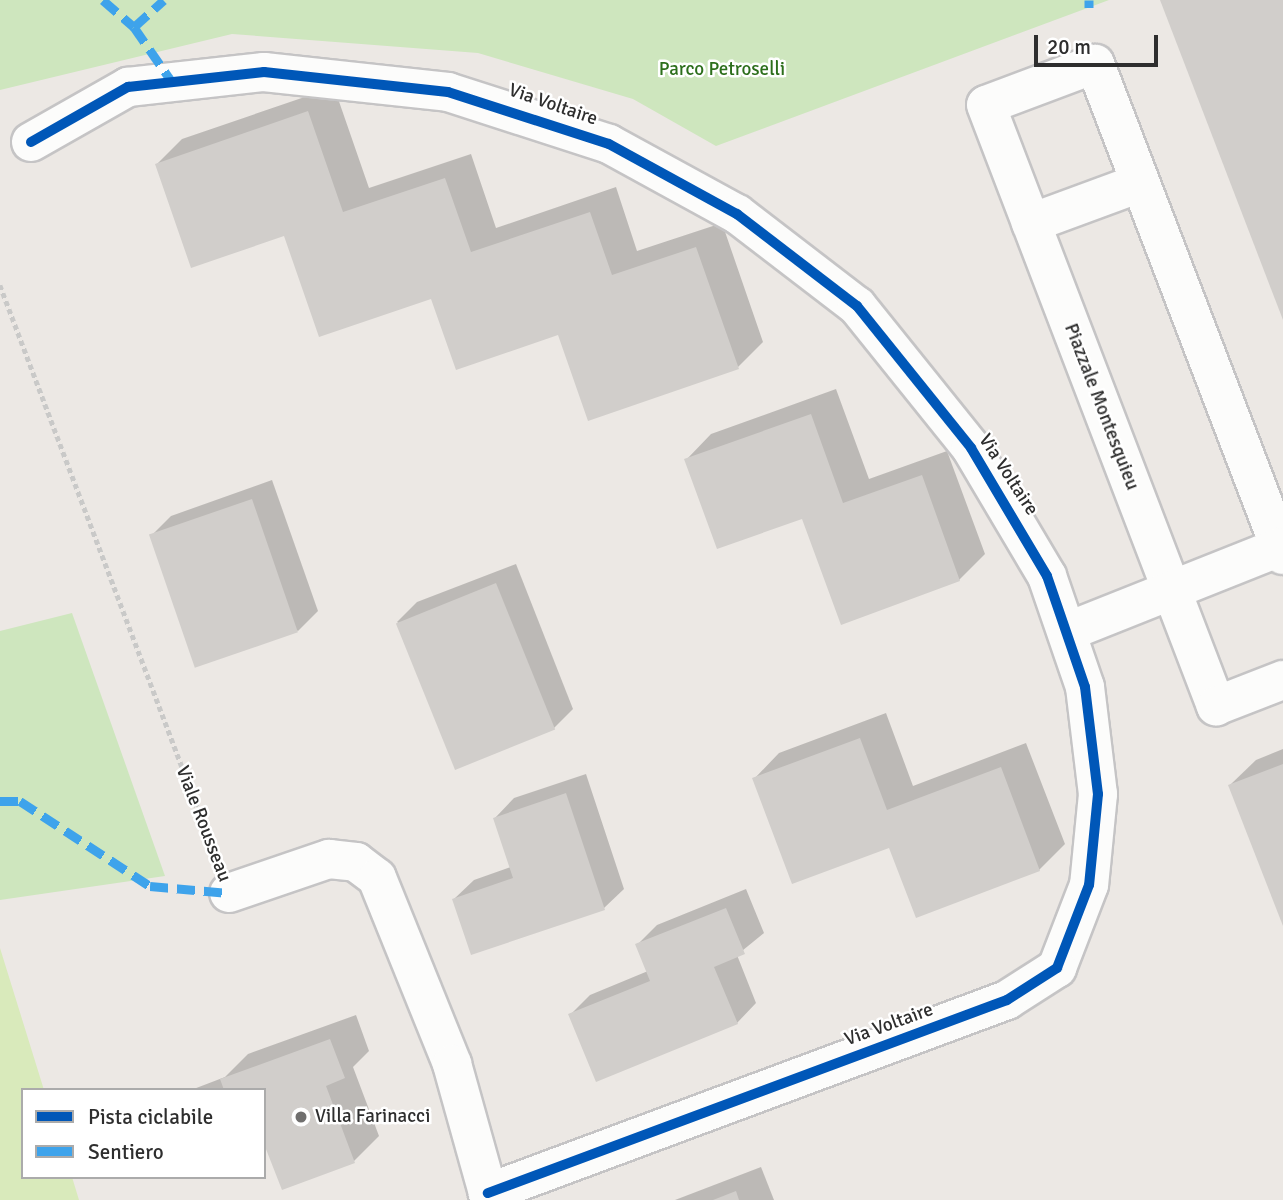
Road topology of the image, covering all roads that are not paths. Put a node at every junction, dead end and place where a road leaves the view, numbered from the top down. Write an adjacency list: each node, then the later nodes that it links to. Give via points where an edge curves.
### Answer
1 (31, 142): 6 (street, Via Voltaire, via 128,87 204,74 273,72 479,99 635,156 774,240 880,330 1000,491)
2 (1140, 183): 3 (street); 3 (street, Piazzale Montesquieu, via 1095,64 986,106); 4 (street, Piazzale Montesquieu)
3 (1031, 223): 5 (street, Piazzale Montesquieu)
4 (1282, 551): 5 (street, Piazzale Montesquieu)
5 (1172, 592): 6 (street, Piazzale Montesquieu); 7 (street, Piazzale Montesquieu, via 1216,706)
6 (1069, 631): 9 (street, Via Voltaire, via 1093,729 1097,835 1078,923 1050,975 1007,1000)
7 (1283, 680)
8 (229, 893): 9 (street, Viale Rousseau, via 329,859 356,862 377,878 452,1064)
9 (489, 1196)

